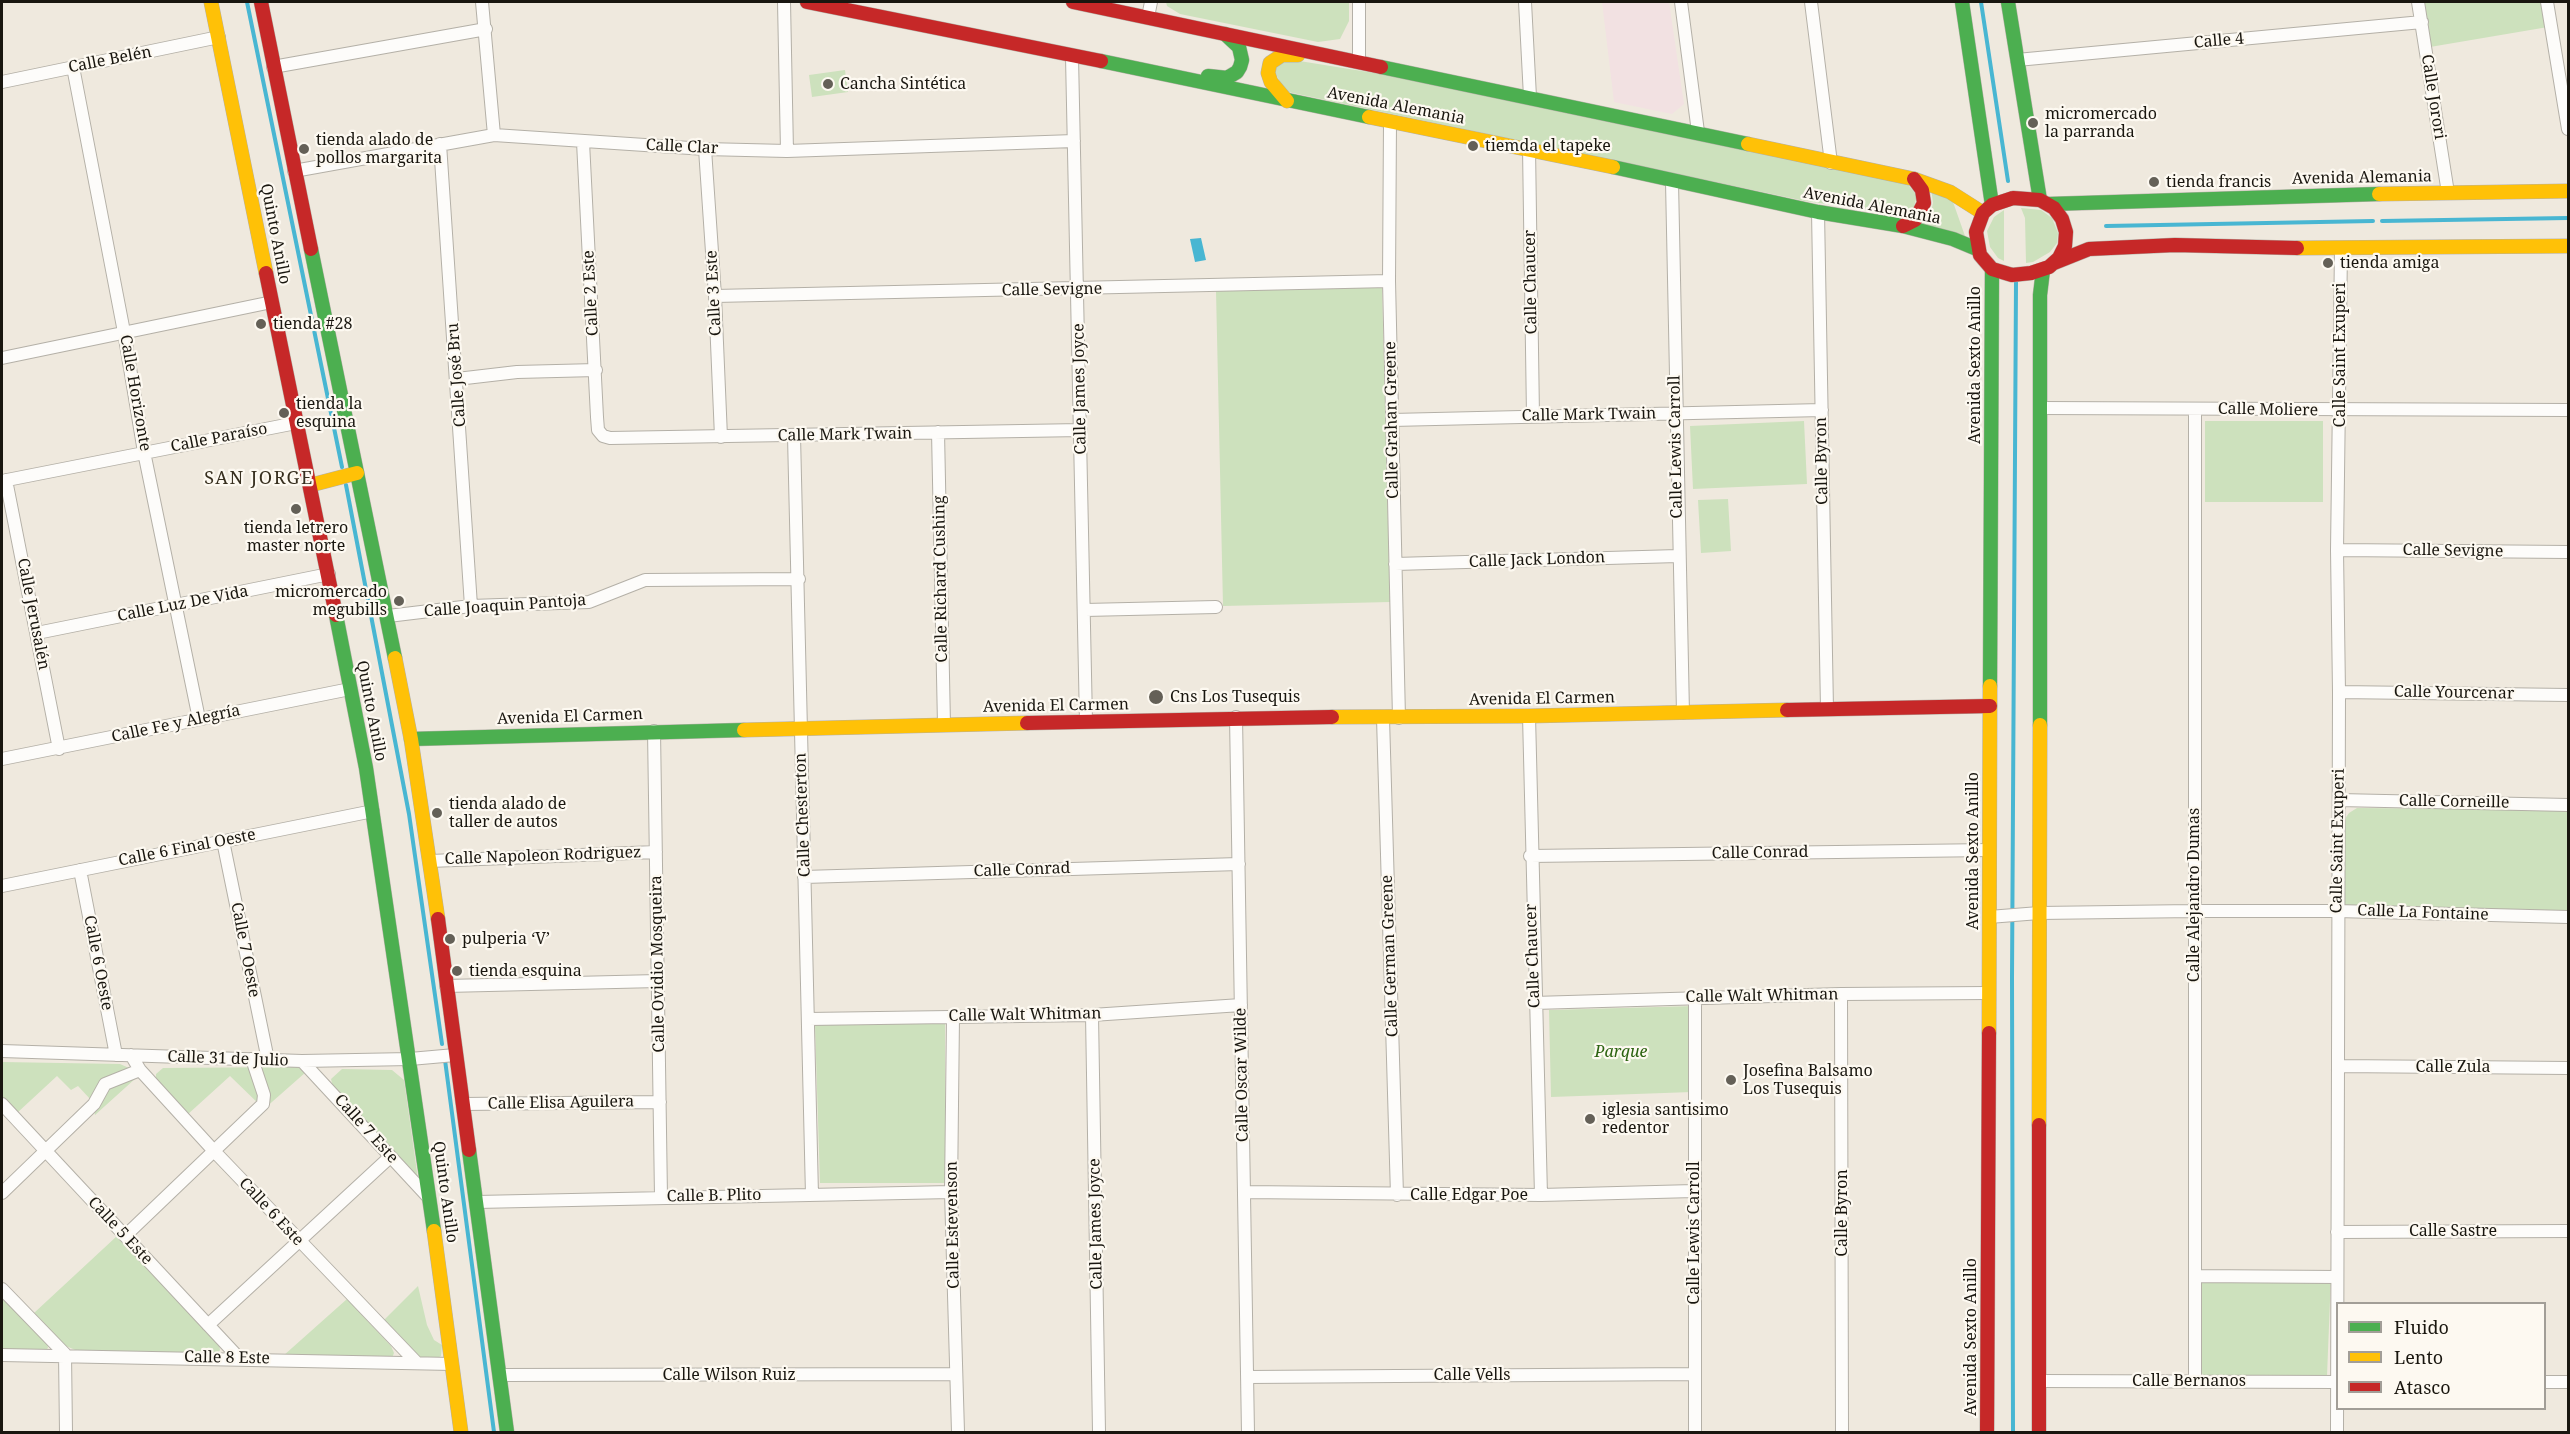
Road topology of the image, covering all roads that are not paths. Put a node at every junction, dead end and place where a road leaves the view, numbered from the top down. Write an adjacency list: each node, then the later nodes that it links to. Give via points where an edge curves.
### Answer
1 (211, 2): 20 (main road, Quinto Anillo)
2 (261, 2): 26 (main road, Quinto Anillo)
3 (482, 2): 18 (street)
4 (784, 2): 40 (street)
5 (807, 2): 21 (main road, Avenida Alemania)
6 (1073, 2): 16 (main road, Avenida Alemania)
7 (1151, 2): 16 (street)
8 (1359, 2): 24 (street)
9 (1525, 2): 29 (street)
10 (1681, 2): 33 (street)
11 (1811, 2): 41 (street)
12 (1962, 2): 48 (main road)
13 (2008, 2): 23 (main road)
14 (2418, 2): 17 (street, Calle Jorori)
15 (2547, 2): 32 (street)
16 (1148, 17): 19 (main road, Avenida Alemania)
17 (2422, 22): 23 (street, Calle 4); 46 (street, Calle Jorori)
18 (486, 29): 26 (street); 34 (street)
19 (1225, 34): 22 (main road, Avenida Alemania); 27 (main road, via 1239,47 1242,60 1237,72 1227,78 1172,69)
20 (219, 37): 25 (street, Calle Belén); 59 (main road, Quinto Anillo)
21 (1072, 57): 27 (main road, Avenida Alemania); 35 (street, Calle James Joyce)
22 (1335, 57): 24 (main road, Avenida Alemania); 30 (main road, via 1288,54 1270,63 1271,82)
23 (2017, 60): 47 (main road)
24 (1359, 62): 29 (main road, Avenida Alemania)
25 (73, 67): 28 (street, Calle Belén); 60 (street, Calle Horizonte)
26 (273, 67): 42 (main road, Quinto Anillo)
27 (1136, 69): 30 (main road, Avenida Alemania)
28 (2, 82)
29 (1530, 97): 33 (main road, Avenida Alemania)
30 (1288, 101): 31 (main road, Avenida Alemania)
31 (1390, 122): 38 (main road, Avenida Alemania); 56 (street, Calle Grahan Greene)
32 (2568, 129)
33 (1698, 132): 41 (main road, Avenida Alemania)
34 (494, 135): 36 (street, Calle Clar); 37 (street, Calle Clar)
35 (1074, 141): 40 (street, Calle Clar); 57 (street, Calle James Joyce)
36 (583, 142): 39 (street, Calle Clar); 62 (street, Calle 2 Este)
37 (440, 144): 42 (street, Calle Clar); 63 (street, Calle José Bru)
38 (1529, 148): 44 (main road, Avenida Alemania); 70 (street, Calle Chaucer)
39 (705, 149): 40 (street, Calle Clar); 58 (street, Calle 3 Este)
40 (787, 151)
41 (1831, 163): 43 (main road, Avenida Alemania)
42 (294, 171): 79 (main road, Quinto Anillo)
43 (1914, 179): 48 (main road, Avenida Alemania); 50 (main road, via 1922,190 1924,203 1915,220)
44 (1672, 182): 49 (main road, Avenida Alemania); 69 (street, Calle Lewis Carroll)
45 (2568, 191): 46 (main road, Avenida Alemania)
46 (2448, 193): 47 (main road, Avenida Alemania)
47 (2045, 202): 48 (main road, via 2020,198); 54 (main road, via 2062,219 2066,232 2062,253)
48 (1988, 209): 52 (main road, via 1976,232)
49 (1818, 212): 50 (main road, Avenida Alemania); 66 (street, Calle Byron)
50 (1903, 226): 52 (main road, Avenida Alemania)
51 (2568, 246): 53 (main road)
52 (1977, 249): 55 (main road)
53 (2341, 249): 54 (main road, via 2175,245 2089,249); 68 (street, Calle Saint Exuperi)
54 (2048, 266): 55 (main road, via 2012,275); 64 (main road, via 2040,296)
55 (1992, 269): 97 (main road, Avenida Sexto Anillo)
56 (1389, 281): 57 (street, Calle Sevigne); 71 (street, Calle Grahan Greene)
57 (1078, 290): 58 (street, Calle Sevigne); 73 (street, Calle James Joyce)
58 (715, 296): 76 (street, Calle 3 Este)
59 (272, 302): 60 (street); 72 (main road, Quinto Anillo)
60 (124, 333): 61 (street); 78 (street, Calle Horizonte)
61 (2, 358)
62 (596, 370): 63 (street, via 517,372); 77 (street, Calle 2 Este, via 598,430)
63 (458, 379): 89 (street, Calle José Bru)
64 (2040, 408): 65 (street, Calle Moliere); 126 (main road)
65 (2195, 409): 68 (street, Calle Moliere); 124 (street, Calle Alejandro Dumas)
66 (1822, 410): 69 (street, Calle Mark Twain); 98 (street, Calle Byron)
67 (2568, 410): 68 (street, Calle Moliere)
68 (2340, 411): 82 (street, Calle Saint Exuperi)
69 (1676, 413): 70 (street, Calle Mark Twain); 84 (street, Calle Lewis Carroll)
70 (1533, 416): 71 (street, Calle Mark Twain)
71 (1392, 420): 85 (street, Calle Grahan Greene)
72 (296, 423): 78 (street, Calle Paraíso); 81 (main road, Quinto Anillo)
73 (1081, 430): 74 (street, Calle Mark Twain); 91 (street, Calle James Joyce)
74 (938, 432): 75 (street, Calle Mark Twain); 106 (street, Calle Richard Cushing)
75 (794, 436): 76 (street, Calle Mark Twain); 87 (street, Calle Chesterton)
76 (721, 437): 77 (street, Calle Mark Twain)
77 (610, 438)
78 (144, 452): 80 (street, Calle Paraíso); 88 (street, Calle Horizonte)
79 (357, 474): 81 (main road); 92 (main road, Quinto Anillo)
80 (4, 480): 93 (street, Calle Jerusalén)
81 (311, 485): 86 (main road, Quinto Anillo)
82 (2337, 550): 83 (street, Calle Sevigne); 95 (street, Calle Saint Exuperi)
83 (2568, 552)
84 (1678, 556): 85 (street, Calle Jack London); 99 (street, Calle Lewis Carroll)
85 (1395, 564): 103 (street, Calle Grahan Greene)
86 (329, 574): 88 (street, Calle Luz De Vida); 94 (main road, Quinto Anillo)
87 (799, 579): 89 (street, Calle Joaquin Pantoja, via 645,580 589,602); 107 (street, Calle Chesterton)
88 (177, 605): 93 (street, Calle Luz De Vida); 104 (street, Calle Horizonte)
89 (471, 606): 92 (street, Calle Joaquin Pantoja)
90 (1216, 607): 91 (street)
91 (1085, 610): 105 (street, Calle James Joyce)
92 (388, 616): 109 (main road, Quinto Anillo)
93 (37, 633): 110 (street, Calle Jerusalén)
94 (350, 689): 104 (street, Calle Fe y Alegría); 114 (main road, Quinto Anillo)
95 (2339, 692): 96 (street, Calle Yourcenar); 112 (street, Calle Saint Exuperi)
96 (2568, 695)
97 (1990, 706): 98 (main road, Avenida El Carmen); 116 (main road, Avenida Sexto Anillo)
98 (1827, 709): 99 (main road, Avenida El Carmen)
99 (1683, 713): 100 (main road, Avenida El Carmen)
100 (1528, 716): 103 (main road, Avenida El Carmen); 118 (street, Calle Chaucer)
101 (1236, 717): 102 (main road, Avenida El Carmen); 105 (main road, Avenida El Carmen); 120 (street, Calle Oscar Wilde)
102 (1383, 718): 103 (main road, Avenida El Carmen); 161 (street, Calle German Greene)
103 (1399, 718)
104 (199, 719): 110 (street, Calle Fe y Alegría)
105 (1086, 721): 106 (main road, Avenida El Carmen)
106 (944, 725): 107 (main road, Avenida El Carmen)
107 (800, 727): 108 (main road, Avenida El Carmen); 122 (street, Calle Chesterton)
108 (654, 730): 109 (main road, Avenida El Carmen); 117 (street, Calle Ovidio Mosqueira)
109 (411, 739): 119 (main road, Quinto Anillo)
110 (59, 749): 111 (street, Calle Fe y Alegría)
111 (2, 759)
112 (2339, 800): 113 (street, Calle Corneille); 125 (street, Calle Saint Exuperi)
113 (2568, 805)
114 (373, 811): 115 (street, Calle 6 Final Oeste); 144 (main road, Quinto Anillo)
115 (223, 841): 121 (street, Calle 6 Final Oeste); 145 (street, Calle 7 Oeste)
116 (1990, 850): 118 (street, Calle Conrad); 127 (main road, Avenida Sexto Anillo)
117 (656, 852): 119 (street, Calle Napoleon Rodriguez); 129 (street, Calle Ovidio Mosqueira)
118 (1530, 856): 134 (street, Calle Chaucer)
119 (430, 861): 130 (main road, Quinto Anillo)
120 (1239, 864): 122 (street, Calle Conrad); 135 (street, Calle Oscar Wilde)
121 (80, 870): 123 (street, Calle 6 Final Oeste); 140 (street, Calle 6 Oeste)
122 (804, 877): 138 (street, Calle Chesterton)
123 (2, 886)
124 (2194, 910): 125 (street, Calle La Fontaine); 126 (street, Calle La Fontaine); 170 (street, Calle Alejandro Dumas)
125 (2337, 911): 128 (street, Calle La Fontaine); 147 (street, Calle Saint Exuperi)
126 (2032, 913): 127 (street, Calle La Fontaine); 185 (main road)
127 (1996, 916): 131 (main road, Avenida Sexto Anillo)
128 (2568, 917)
129 (658, 981): 130 (street); 150 (street, Calle Ovidio Mosqueira)
130 (446, 986): 141 (main road, Quinto Anillo)
131 (1989, 993): 132 (street, Calle Walt Whitman); 198 (main road, Avenida Sexto Anillo)
132 (1841, 994): 133 (street, Calle Walt Whitman); 197 (street, Calle Byron)
133 (1695, 998): 134 (street, Calle Walt Whitman); 156 (street, Calle Lewis Carroll)
134 (1534, 1003): 162 (street, Calle Chaucer)
135 (1241, 1005): 136 (street, Calle Walt Whitman); 158 (street, Calle Oscar Wilde)
136 (1092, 1015): 137 (street, Calle Walt Whitman); 194 (street, Calle James Joyce)
137 (953, 1017): 138 (street, Calle Walt Whitman); 157 (street, Calle Estevenson)
138 (808, 1019): 160 (street, Calle Chesterton)
139 (2, 1051): 140 (street, Calle 31 de Julio)
140 (116, 1055): 142 (street, Calle 31 de Julio)
141 (455, 1055): 144 (street, Calle 31 de Julio); 152 (main road, Quinto Anillo)
142 (131, 1056): 143 (street, Calle 31 de Julio); 149 (street, Calle 6 Este)
143 (252, 1059): 145 (street, Calle 31 de Julio); 153 (street, via 264,1095 263,1104)
144 (410, 1059): 146 (street, Calle 31 de Julio); 164 (main road, Quinto Anillo)
145 (267, 1060): 146 (street, Calle 31 de Julio)
146 (302, 1061): 155 (street, Calle 7 Este)
147 (2338, 1066): 148 (street, Calle Zula); 167 (street, Calle Saint Exuperi)
148 (2568, 1068)
149 (140, 1070): 153 (street, Calle 6 Este); 154 (street, via 105,1084 94,1104)
150 (660, 1102): 152 (street, Calle Elisa Aguilera); 163 (street, Calle Ovidio Mosqueira)
151 (2, 1104): 154 (street, Calle 5 Este)
152 (463, 1104): 165 (main road, Quinto Anillo)
153 (214, 1151): 168 (street); 169 (street, Calle 6 Este)
154 (45, 1152): 159 (street); 168 (street, Calle 5 Este)
155 (390, 1157): 164 (street, Calle 7 Este); 169 (street)
156 (1694, 1191): 162 (street, Calle Edgar Poe); 181 (street, Calle Lewis Carroll)
157 (951, 1192): 160 (street, Calle B. Plito); 180 (street, Calle Estevenson)
158 (1244, 1192): 161 (street, Calle Edgar Poe); 183 (street, Calle Oscar Wilde)
159 (2, 1193)
160 (812, 1194): 163 (street, Calle B. Plito)
161 (1397, 1195): 162 (street, Calle Edgar Poe)
162 (1541, 1195)
163 (661, 1197): 165 (street, Calle B. Plito)
164 (429, 1198): 179 (main road, Quinto Anillo)
165 (477, 1202): 182 (main road, Quinto Anillo)
166 (2568, 1231): 167 (street, Calle Sastre)
167 (2337, 1232): 171 (street, Calle Saint Exuperi)
168 (125, 1236): 174 (street, Calle 5 Este)
169 (298, 1240): 174 (street); 178 (street, Calle 6 Este)
170 (2195, 1276): 171 (street); 184 (street, Calle Alejandro Dumas)
171 (2337, 1277): 173 (street, Calle Saint Exuperi)
172 (2, 1289): 175 (street)
173 (2337, 1302)
174 (208, 1325): 177 (street, Calle 5 Este)
175 (65, 1354): 176 (street, Calle 8 Este); 177 (street, Calle 8 Este); 190 (street)
176 (2, 1355)
177 (239, 1358): 178 (street, Calle 8 Este)
178 (417, 1363): 179 (street, Calle 8 Este)
179 (452, 1364): 191 (main road, Quinto Anillo)
180 (956, 1374): 182 (street, Calle Wilson Ruiz); 193 (street, Calle Estevenson)
181 (1695, 1374): 183 (street, Calle Vells); 196 (street, Calle Lewis Carroll)
182 (501, 1375): 192 (main road, Quinto Anillo)
183 (1248, 1377): 195 (street, Calle Oscar Wilde)
184 (2195, 1380): 185 (street, Calle Bernanos); 186 (street, Calle Bernanos)
185 (2040, 1381): 199 (main road)
186 (2336, 1382)
187 (2546, 1382): 188 (street)
188 (2568, 1382)
189 (2337, 1410): 200 (street, Calle Saint Exuperi)
190 (66, 1432)
191 (461, 1432)
192 (507, 1432)
193 (958, 1432)
194 (1099, 1432)
195 (1248, 1432)
196 (1695, 1432)
197 (1842, 1432)
198 (1987, 1432)
199 (2038, 1432)
200 (2337, 1432)

